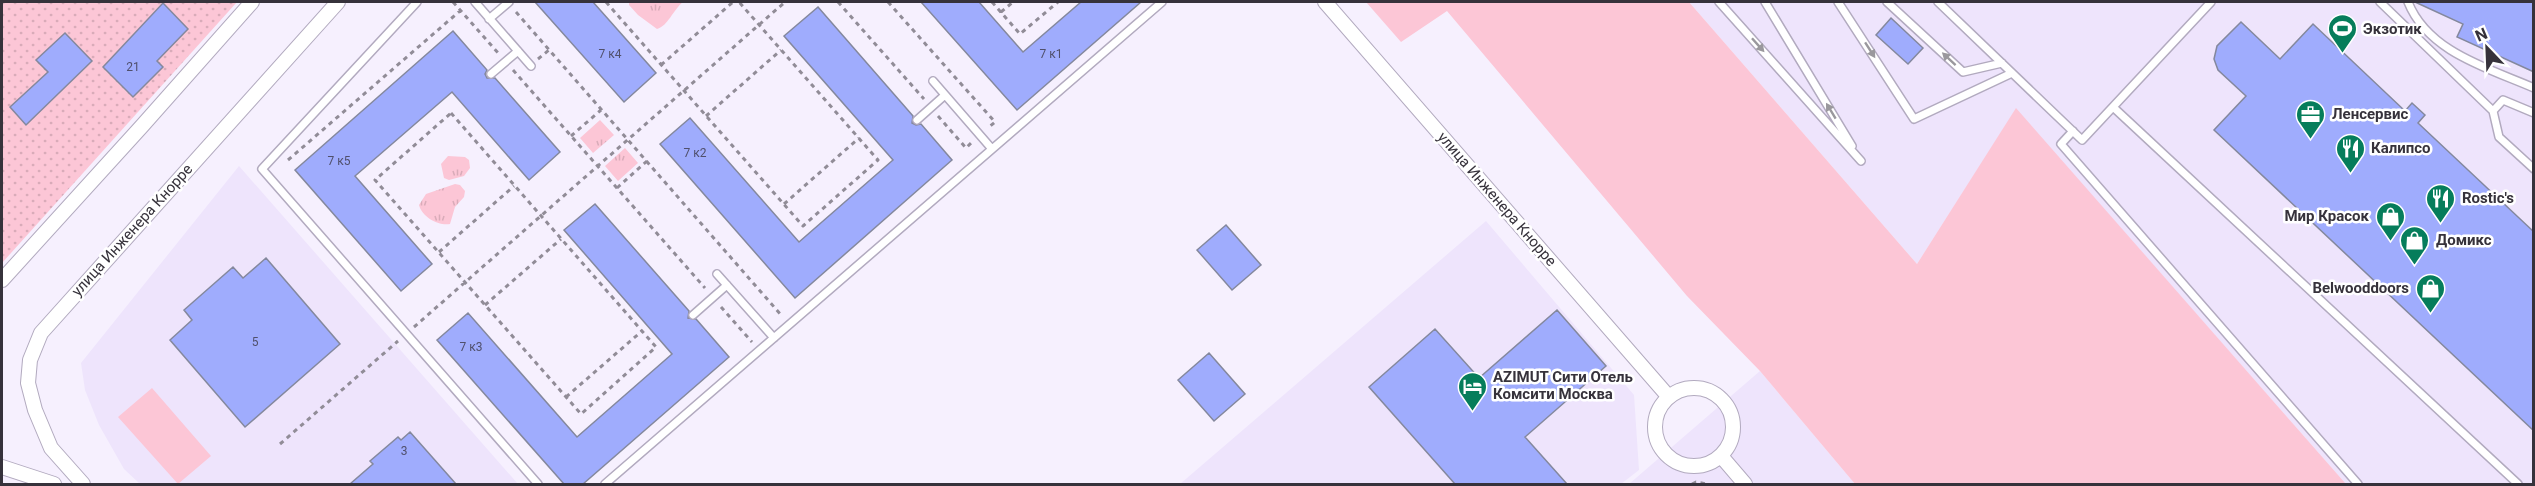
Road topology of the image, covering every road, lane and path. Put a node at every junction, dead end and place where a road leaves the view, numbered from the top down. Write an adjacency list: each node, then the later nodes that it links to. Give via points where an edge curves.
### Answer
1 (252, 2): 64 (street)
2 (339, 2): 81 (street, улица Инженера Кнорре, via 40,333 30,360 28,383 35,411 51,448)
3 (417, 2): 56 (lane, via 262,169)
4 (453, 2): 24 (path)
5 (475, 2): 26 (lane)
6 (508, 2): 26 (lane); 41 (path)
7 (606, 2): 32 (path)
8 (733, 2): 32 (path)
9 (739, 2): 27 (path)
10 (785, 2): 27 (path)
11 (992, 2): 25 (path)
12 (1013, 2): 25 (path)
13 (1058, 2): 25 (path, via 1020,34)
14 (1162, 2): 52 (lane)
15 (1325, 2): 75 (street, улица Инженера Кнорре)
16 (1719, 2): 17 (lane, one-way to 17, via 1861,161)
17 (1765, 2)
18 (1838, 2): 34 (lane, one-way to 34, via 1914,119)
19 (1887, 2): 31 (lane, one-way to 19, via 1963,72)
20 (1938, 2): 31 (lane)
21 (2211, 2): 40 (lane)
22 (2380, 2): 43 (lane)
23 (2408, 2): 37 (lane, via 2415,17 2456,54)
24 (460, 10): 30 (path); 56 (path)
25 (1001, 12)
26 (489, 18): 29 (lane)
27 (759, 24): 28 (path); 38 (path)
28 (782, 49): 45 (path); 50 (path)
29 (518, 51): 30 (lane); 33 (lane)
30 (506, 61): 35 (lane); 49 (path)
31 (2002, 63): 34 (lane)
32 (661, 65): 38 (path)
33 (531, 66)
34 (2012, 73): 48 (lane)
35 (491, 74)
36 (933, 81): 39 (lane)
37 (2534, 88)
38 (684, 90): 45 (path); 51 (path)
39 (945, 95): 47 (lane); 52 (lane)
40 (2113, 107): 48 (lane, via 2082,140); 88 (lane)
41 (601, 110): 49 (path); 51 (path)
42 (2525, 110): 43 (lane, via 2503,100); 44 (lane); 46 (lane)
43 (2493, 111): 55 (lane, via 2499,137)
44 (2534, 113)
45 (706, 116): 59 (path)
46 (2534, 118)
47 (917, 120)
48 (2073, 131): 87 (lane, via 2061,144)
49 (572, 136): 54 (path)
50 (859, 138): 59 (path); 59 (path, via 878,160 803,226)
51 (628, 140): 53 (path); 54 (path)
52 (992, 148): 70 (lane)
53 (647, 161): 58 (path); 70 (path)
54 (598, 166): 58 (path); 60 (path)
55 (2534, 169)
56 (269, 177): 72 (lane)
57 (515, 186): 60 (path); 62 (path); 62 (path, via 451,113 375,180)
58 (616, 188): 67 (path)
59 (784, 204)
60 (541, 216): 61 (path); 65 (path)
61 (561, 239): 68 (path); 71 (path)
62 (439, 252): 65 (path)
63 (717, 274): 66 (lane)
64 (2, 280)
65 (465, 282): 68 (path); 72 (path)
66 (727, 285): 67 (lane); 73 (lane)
67 (713, 297): 69 (lane); 74 (path)
68 (485, 305): 76 (path)
69 (693, 315)
70 (790, 324): 73 (lane)
71 (642, 331): 76 (path); 76 (path, via 656,347 648,355 580,414)
72 (406, 334): 77 (path); 82 (lane)
73 (774, 339): 74 (lane)
74 (760, 351): 83 (lane)
75 (1668, 396): 78 (street, via 1701,388 1723,400 1730,410 1733,428); 78 (street, via 1654,423 1660,449 1670,459 1696,467)
76 (566, 397)
77 (280, 444)
78 (1721, 456): 86 (street)
79 (2, 467): 80 (street)
80 (54, 484)
81 (83, 484)
82 (538, 484)
83 (605, 484)
84 (1692, 484): 85 (path)
85 (1707, 484)
86 (1745, 484)
87 (2358, 484)
88 (2518, 484)

